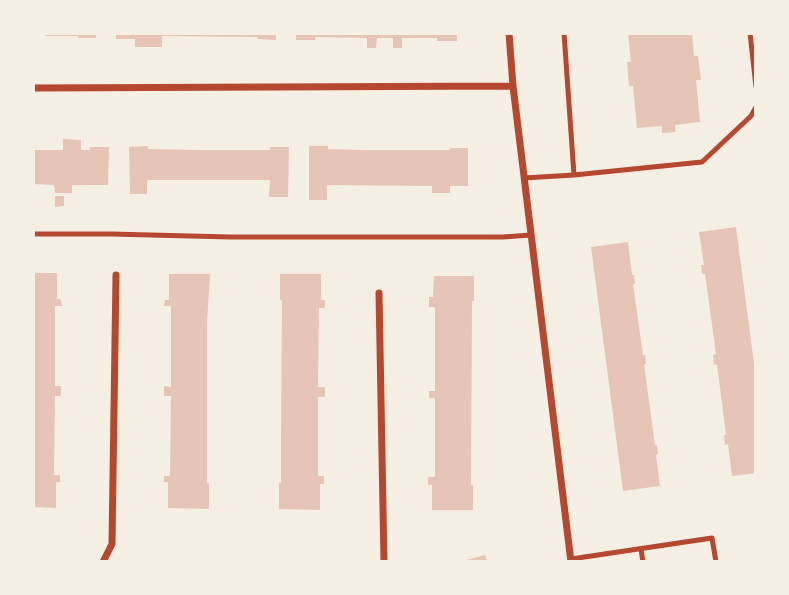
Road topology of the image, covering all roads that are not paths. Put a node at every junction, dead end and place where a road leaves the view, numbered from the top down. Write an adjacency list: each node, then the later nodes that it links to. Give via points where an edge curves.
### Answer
1 (509, 33): 4 (street)
2 (564, 33): 8 (lane)
3 (750, 33): 5 (lane)
4 (513, 86): 6 (street); 9 (street)
5 (756, 87)
6 (33, 88)
7 (756, 107): 8 (lane, via 702,162)
8 (574, 175): 9 (lane)
9 (524, 178): 11 (street)
10 (33, 234): 11 (lane)
11 (531, 236): 15 (street)
12 (116, 275): 16 (street, via 112,544)
13 (379, 293): 17 (street)
14 (641, 549): 15 (lane); 18 (lane); 19 (lane, via 712,538)
15 (571, 560)
16 (103, 562)
17 (384, 562)
18 (643, 562)
19 (716, 562)

